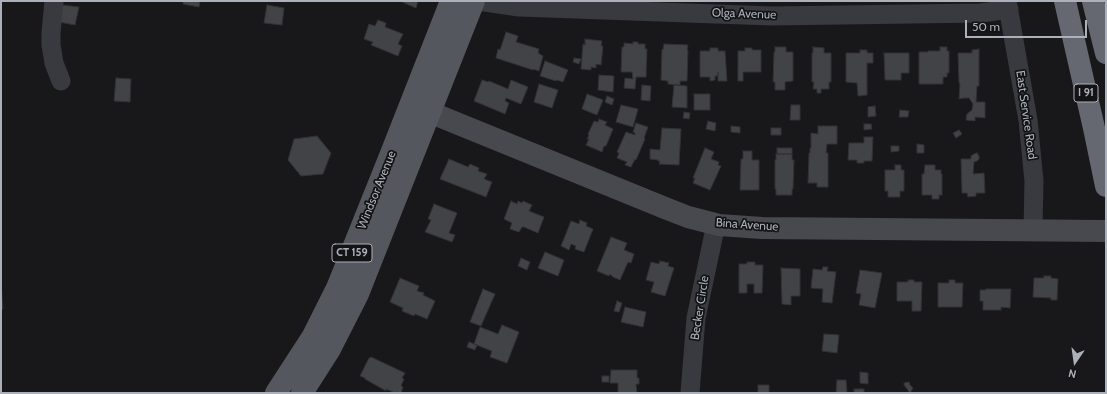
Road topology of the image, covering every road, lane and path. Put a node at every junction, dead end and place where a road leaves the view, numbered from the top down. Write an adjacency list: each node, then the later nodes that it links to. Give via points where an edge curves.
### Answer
1 (54, 1): 9 (street, via 51,45)
2 (451, 1): 10 (main road, Windsor Avenue / CT 159)
3 (474, 1): 10 (main road, Windsor Avenue / CT 159)
4 (478, 1): 7 (street, Olga Avenue, via 520,7 772,16 981,13)
5 (1064, 1): 11 (highway, I 91)
6 (1093, 1): 8 (highway)
7 (1008, 5): 13 (street, East Service Road, via 1028,120 1034,181)
8 (1106, 53)
9 (61, 81)
10 (420, 108): 12 (street, Bina Avenue, via 665,208); 15 (main road, Windsor Avenue / CT 159, via 329,306 304,351); 16 (main road, Windsor Avenue / CT 159, via 358,294 330,349)
11 (1106, 186)
12 (716, 224): 13 (street, Bina Avenue, via 762,228); 17 (street, Becker Circle, via 696,318)
13 (1033, 230): 14 (street, Bina Avenue)
14 (1106, 231)
15 (276, 393)
16 (302, 393)
17 (690, 393)

